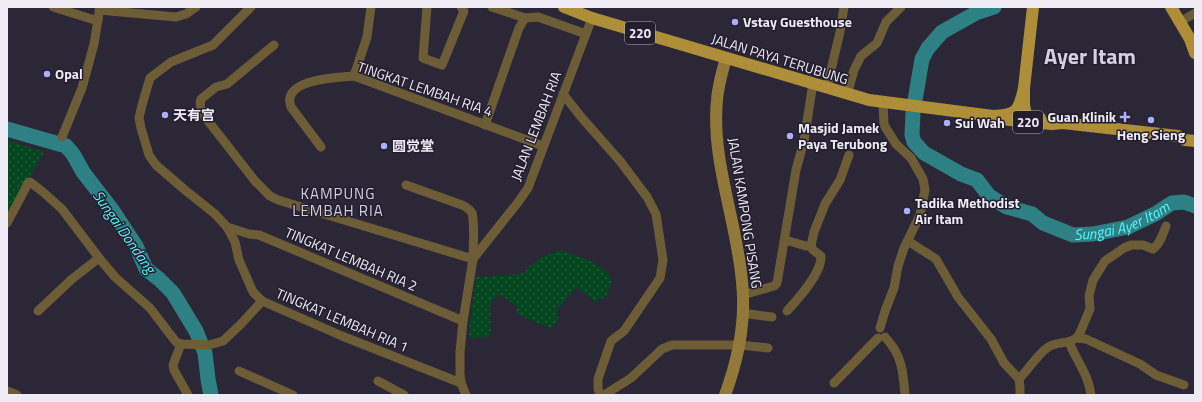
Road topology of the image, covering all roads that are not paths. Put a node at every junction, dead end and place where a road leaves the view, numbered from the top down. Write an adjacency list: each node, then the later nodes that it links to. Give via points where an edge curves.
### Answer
1 (53, 7): 17 (street)
2 (196, 7): 13 (street, via 176,18)
3 (251, 7): 43 (street, TINGKAT LEMBAH RIA 1, via 213,46 171,62 150,78 140,118 140,128 149,155 156,164)
4 (371, 7): 23 (street, via 367,37)
5 (427, 7): 6 (street, via 423,58 442,65 464,11)
6 (461, 7)
7 (492, 7): 15 (street)
8 (564, 7): 16 (main road, JALAN PAYA TERUBUNG / 220)
9 (844, 7): 25 (street)
10 (901, 7): 28 (street, via 886,22 877,42 861,56)
11 (1033, 7): 26 (main road)
12 (1171, 7): 18 (main road)
13 (99, 8): 17 (street)
14 (1195, 13): 18 (street)
15 (525, 18): 19 (street, via 538,17); 32 (street, via 519,28)
16 (592, 18): 19 (street, JALAN LEMBAH RIA); 22 (main road, JALAN PAYA TERUBUNG / 220)
17 (98, 21): 35 (street, via 82,88)
18 (1180, 22): 21 (main road)
19 (586, 34): 27 (street, JALAN LEMBAH RIA)
20 (274, 45): 48 (street, via 227,84 216,87 200,102 205,117 255,182 278,200)
21 (1195, 52)
22 (726, 58): 24 (main road, JALAN PAYA TERUBUNG / 220); 49 (main road, JALAN KAMPONG PISANG, via 717,99 717,144 740,264)
23 (354, 76): 32 (street, TINGKAT LEMBAH RIA 4); 38 (street, TINGKAT LEMBAH RIA 4, via 310,82 300,86 290,96 291,107)
24 (813, 83): 25 (main road, JALAN PAYA TERUBUNG / 220); 44 (street)
25 (827, 88): 28 (main road, JALAN PAYA TERUBUNG / 220)
26 (1024, 88): 30 (main road, via 1019,107 1012,114); 31 (main road, 220, via 1026,115)
27 (563, 94): 37 (street, JALAN LEMBAH RIA); 74 (street, via 647,196 656,214 663,260 660,278 624,331 610,341 598,379)
28 (847, 95): 29 (main road, JALAN PAYA TERUBUNG / 220)
29 (883, 102): 30 (main road, JALAN PAYA TERUBUNG / 220); 45 (street, via 884,124 896,144 911,158 923,179 925,190 920,215)
30 (993, 116): 31 (main road, 220, via 1001,120)
31 (1063, 123): 34 (main road, 220)
32 (485, 125): 37 (street, TINGKAT LEMBAH RIA 4)
33 (1195, 135): 34 (main road)
34 (1178, 136): 36 (main road, 220)
35 (62, 137)
36 (1195, 141)
37 (543, 146): 48 (street, JALAN LEMBAH RIA, via 528,188)
38 (321, 147)
39 (849, 155): 46 (street, via 840,180 825,204)
40 (406, 185): 48 (street, via 469,208 473,222)
41 (7, 223): 47 (street, via 30,182 62,209)
42 (1166, 226): 57 (street, via 1155,248 1131,245 1105,261 1093,280 1090,310)
43 (227, 227): 50 (street, TINGKAT LEMBAH RIA 1, via 253,292); 55 (street, TINGKAT LEMBAH RIA 2, via 259,235)
44 (785, 240): 46 (street); 49 (street, via 777,283)
45 (908, 241): 56 (street, via 898,266); 62 (street, via 936,259 958,297 991,339 1004,363)
46 (811, 246): 52 (street, via 819,253 821,260 812,280)
47 (99, 258): 51 (street); 58 (street, via 115,277 150,308 176,342)
48 (473, 259): 55 (street, JALAN LEMBAH RIA)
49 (743, 295): 53 (main road, JALAN KAMPONG PISANG)
50 (262, 301): 58 (street, via 223,341 209,345); 64 (street, TINGKAT LEMBAH RIA 1, via 349,339)
51 (38, 311)
52 (787, 311)
53 (742, 313): 54 (street); 59 (main road, JALAN KAMPONG PISANG)
54 (772, 317)
55 (463, 321): 64 (street, JALAN LEMBAH RIA)
56 (881, 334): 65 (street); 77 (street, via 891,343 900,359)
57 (1073, 340): 62 (street, via 1046,348); 66 (street, via 1086,338 1140,364 1156,375); 79 (street, via 1074,355 1086,373)
58 (181, 344): 70 (street, via 173,365)
59 (739, 345): 60 (street); 75 (street, via 672,345 662,349 631,378); 76 (main road, JALAN KAMPONG PISANG)
60 (768, 348)
61 (239, 371): 68 (street)
62 (1019, 379): 78 (street)
63 (378, 381): 72 (street)
64 (461, 382): 73 (street, JALAN LEMBAH RIA)
65 (834, 383)
66 (1184, 385)
67 (7, 391): 69 (street)
68 (278, 392): 71 (street)
69 (17, 395)
70 (188, 395)
71 (292, 395)
72 (404, 395)
73 (466, 395)
74 (600, 395)
75 (604, 395)
76 (725, 395)
77 (905, 395)
78 (1020, 395)
79 (1091, 395)

